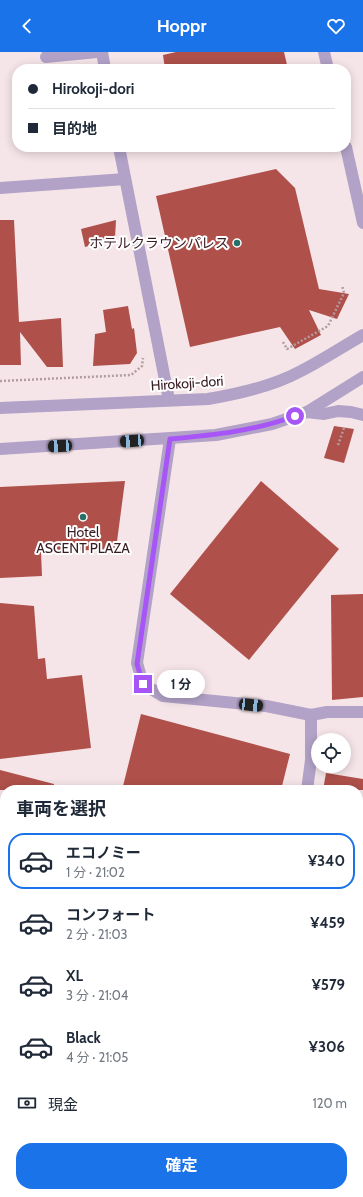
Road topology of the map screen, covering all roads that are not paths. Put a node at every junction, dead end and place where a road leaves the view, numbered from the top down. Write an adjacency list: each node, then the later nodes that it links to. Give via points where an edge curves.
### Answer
1 (97, 52): 4 (street)
2 (102, 52): 5 (street)
3 (324, 52): 6 (street)
4 (46, 57)
5 (104, 64)
6 (327, 64)
7 (120, 152): 9 (street)
8 (347, 152): 11 (street)
9 (125, 179): 10 (street); 14 (street)
10 (0, 188)
11 (363, 223)
12 (363, 335): 14 (street, Hirokoji-dori, via 298,373 277,381 238,394 208,399)
13 (363, 377): 16 (street)
14 (169, 400): 15 (street, Hirokoji-dori)
15 (0, 408)
16 (306, 412): 17 (street, via 324,414 338,411); 18 (street, via 265,426 216,435)
17 (363, 415)
18 (170, 439): 19 (street); 21 (street, via 137,664 143,684 164,696 266,706)
19 (0, 449)
20 (363, 712): 21 (street, via 327,712)
21 (311, 715): 22 (street, via 311,760)
22 (307, 785)

